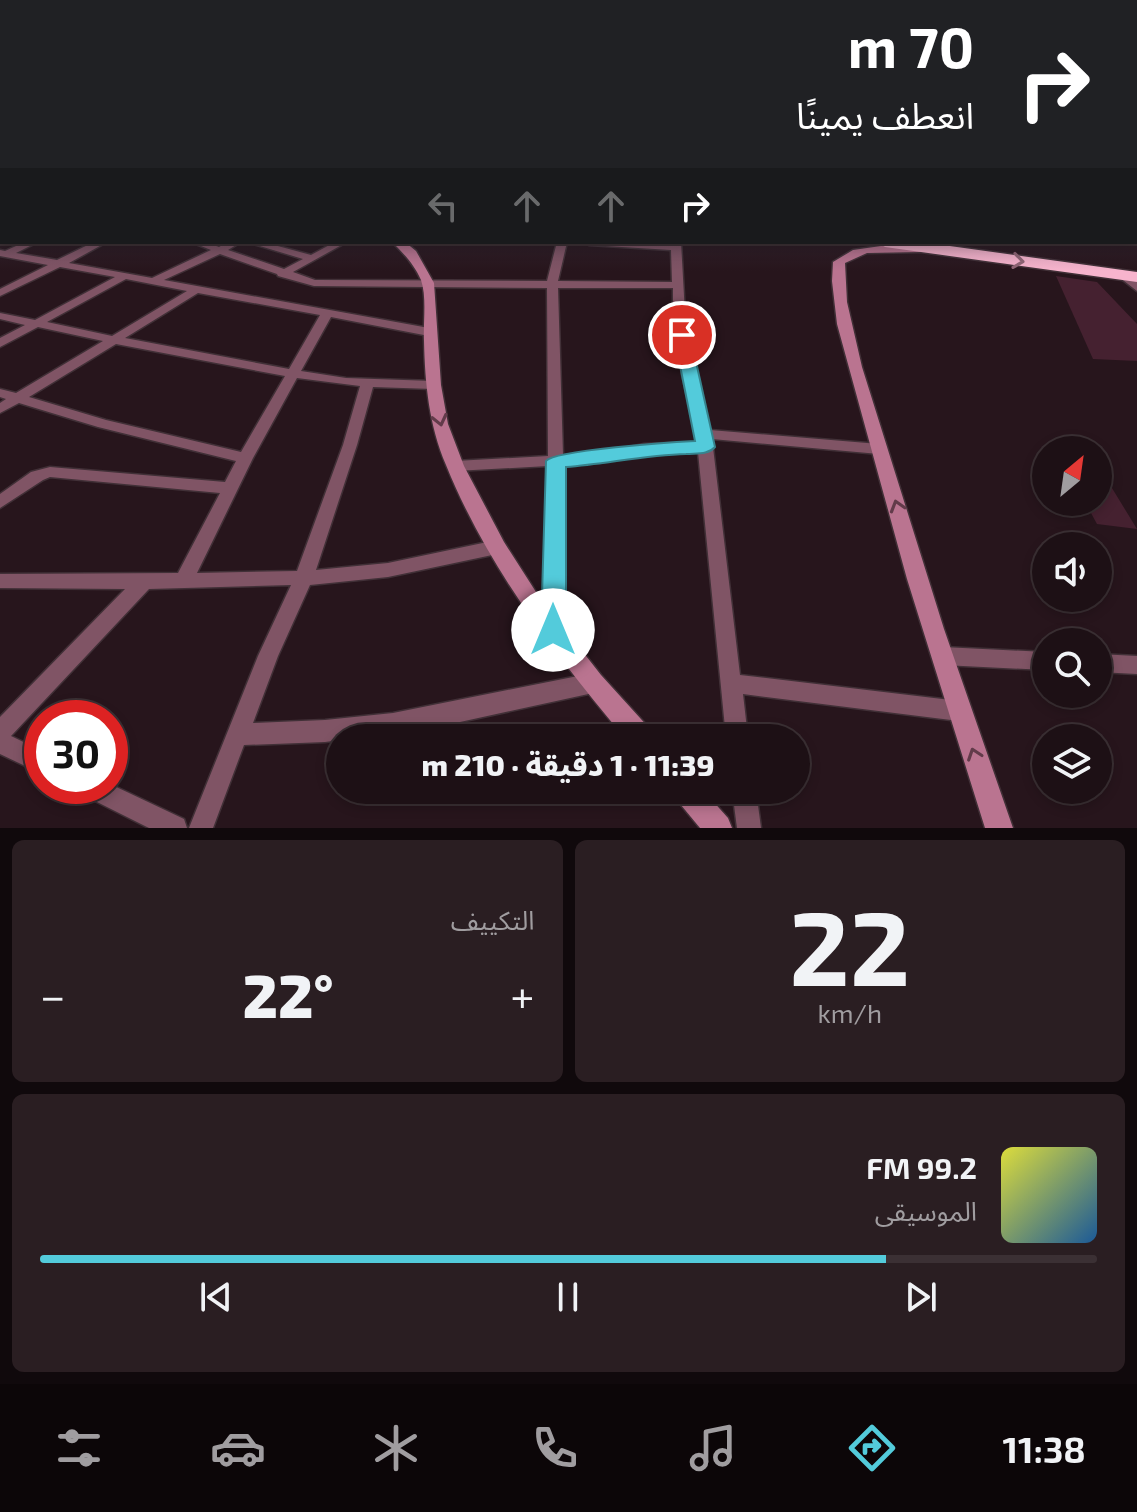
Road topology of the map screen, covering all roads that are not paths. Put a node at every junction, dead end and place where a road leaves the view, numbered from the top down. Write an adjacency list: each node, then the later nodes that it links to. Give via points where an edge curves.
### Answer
1 (28, 244): 13 (street)
2 (98, 244): 15 (street)
3 (202, 244): 12 (street)
4 (232, 244): 12 (street)
5 (259, 244): 14 (street)
6 (338, 244): 14 (street)
7 (401, 244): 21 (street, via 412,253)
8 (562, 244): 20 (street)
9 (676, 244): 22 (street)
10 (900, 244): 11 (highway)
11 (934, 249): 18 (highway, one-way to 18); 39 (street, via 876,248 850,253 839,262 843,310)
12 (219, 250): 16 (street); 19 (street)
13 (3, 254): 15 (street)
14 (311, 258): 16 (street)
15 (58, 264): 17 (street); 25 (street)
16 (282, 274): 21 (street, via 314,283)
17 (125, 276): 19 (street); 28 (street)
18 (1130, 276): 23 (street)
19 (154, 281): 24 (street)
20 (552, 282): 21 (street); 22 (street); 41 (street)
21 (428, 283): 29 (street)
22 (676, 285): 38 (street)
23 (1137, 288)
24 (197, 289): 26 (street); 30 (street)
25 (0, 293)
26 (328, 312): 29 (street); 32 (street)
27 (0, 316): 28 (street)
28 (34, 325): 30 (street); 31 (street)
29 (429, 332): 34 (street)
30 (115, 340): 32 (street); 36 (street)
31 (0, 343)
32 (295, 373): 33 (street); 40 (street)
33 (367, 385): 34 (street); 46 (street)
34 (433, 385): 42 (street, one-way to 42)
35 (0, 393): 36 (street)
36 (19, 397): 37 (street); 40 (street, via 103,424)
37 (0, 409)
38 (705, 440): 39 (street); 41 (street); 56 (street)
39 (879, 449): 51 (street, one-way to 39)
40 (245, 458): 43 (street)
41 (556, 461): 42 (street); 50 (street)
42 (455, 466): 45 (street)
43 (231, 488): 44 (street, via 50,472); 47 (street)
44 (0, 502)
45 (497, 547): 46 (street, via 388,570); 50 (street)
46 (304, 578): 47 (street); 61 (street)
47 (184, 580): 49 (street)
48 (0, 581): 49 (street)
49 (144, 582): 60 (street)
50 (553, 630): 55 (street)
51 (943, 656): 52 (street); 57 (street)
52 (1032, 660)
53 (1112, 664): 54 (street)
54 (1137, 665)
55 (593, 683): 58 (street); 61 (street, via 439,716 326,731)
56 (730, 683): 57 (street); 59 (street)
57 (959, 711): 71 (street, one-way to 57)
58 (629, 724)
59 (735, 724)
60 (0, 732)
61 (238, 735): 68 (street)
62 (0, 742): 63 (street)
63 (24, 754)
64 (126, 804): 67 (street)
65 (697, 804): 69 (street)
66 (746, 804): 70 (street)
67 (175, 828)
68 (201, 828)
69 (718, 828)
70 (749, 828)
71 (999, 828)

